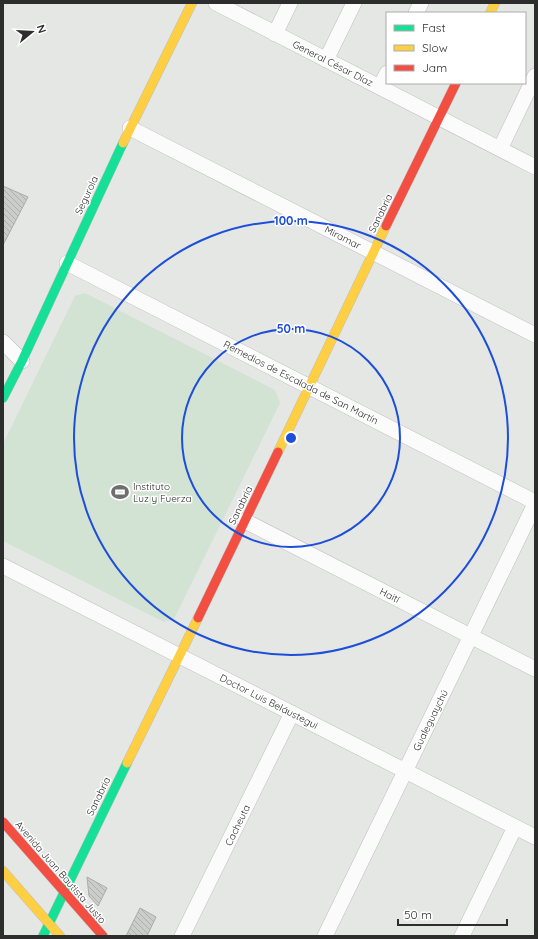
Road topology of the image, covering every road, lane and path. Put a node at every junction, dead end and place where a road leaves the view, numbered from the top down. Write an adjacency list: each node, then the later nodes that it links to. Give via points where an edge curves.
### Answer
1 (192, 3): 16 (street, Segurola)
2 (216, 3): 9 (street, General César Díaz)
3 (290, 3): 9 (street)
4 (354, 3): 10 (street)
5 (421, 3): 7 (street)
6 (495, 3): 8 (street)
7 (416, 12)
8 (490, 12)
9 (275, 34): 10 (street, General César Díaz)
10 (326, 60): 14 (street, General César Díaz)
11 (386, 75): 14 (street)
12 (535, 76): 17 (street)
13 (456, 84): 15 (street, Sanabria)
14 (380, 87): 15 (street, General César Díaz)
15 (440, 118): 17 (street, General César Díaz); 19 (street, Sanabria)
16 (130, 128): 19 (street, Miramar); 20 (street, Segurola)
17 (500, 149): 18 (street, General César Díaz)
18 (535, 167)
19 (373, 252): 21 (street, Miramar); 24 (street, Sanabria)
20 (67, 262): 23 (street, Segurola); 24 (street, Remedios de Escalada de San Martín)
21 (535, 335)
22 (3, 342): 23 (street)
23 (22, 361): 25 (street, Segurola)
24 (309, 386): 26 (street, Remedios de Escalada de San Martín); 27 (street, Sanabria)
25 (3, 398)
26 (535, 503): 29 (street, Gualeguaychú)
27 (245, 520): 29 (street, Haití); 30 (street, Sanabria)
28 (3, 566): 30 (street, Doctor Luis Beláustegui)
29 (471, 636): 31 (street, Haití); 33 (street, Gualeguaychú)
30 (179, 656): 32 (street, Doctor Luis Beláustegui); 38 (street, Sanabria)
31 (535, 670)
32 (292, 713): 33 (street, Doctor Luis Beláustegui); 43 (street, Cacheuta)
33 (406, 771): 35 (street, Doctor Luis Beláustegui); 44 (street, Gualeguaychú)
34 (3, 822): 38 (street, Avenida Juan Bautista Justo)
35 (515, 827): 36 (street, Doctor Luis Beláustegui); 45 (street)
36 (535, 837)
37 (3, 872): 39 (street)
38 (64, 891): 39 (street, Sanabria); 42 (street, Avenida Juan Bautista Justo)
39 (50, 924): 40 (street, Sanabria); 41 (street)
40 (43, 936)
41 (60, 936)
42 (103, 936)
43 (182, 936)
44 (325, 936)
45 (462, 936)

